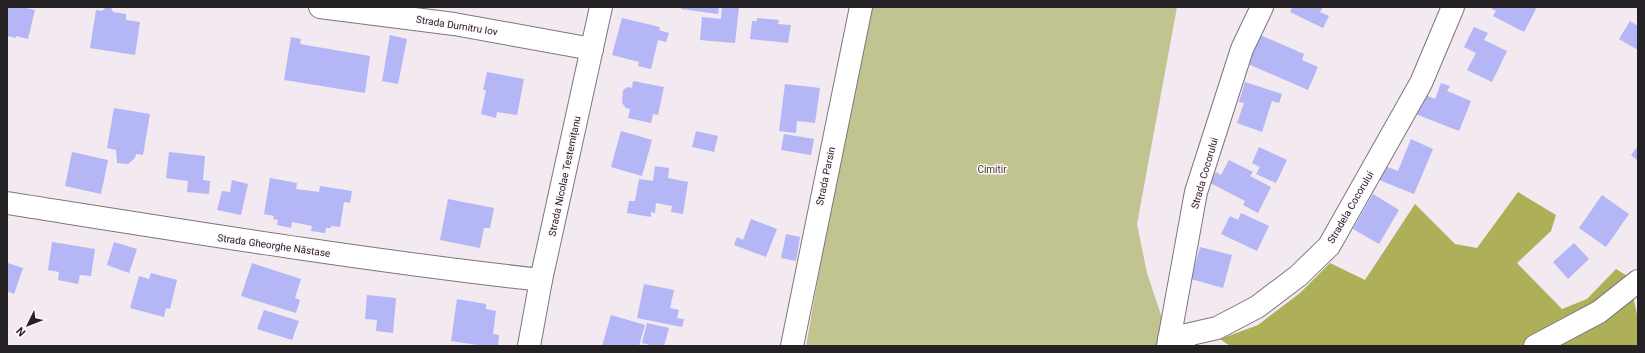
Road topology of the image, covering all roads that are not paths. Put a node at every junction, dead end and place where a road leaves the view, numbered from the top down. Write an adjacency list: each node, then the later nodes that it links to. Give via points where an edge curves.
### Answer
1 (320, 7): 6 (street, Strada Dumitru Iov, via 454,24)
2 (601, 7): 6 (street, Strada Nicolae Testemițanu)
3 (861, 7): 12 (street, Strada Parsin)
4 (1262, 7): 10 (street, Strada Cocorului, via 1242,49 1196,192)
5 (1452, 7): 10 (street, Stradela Cocorului, via 1422,83 1329,246 1298,276 1257,307 1217,328)
6 (592, 48): 8 (street, Strada Nicolae Testemițanu)
7 (7, 203): 8 (street, Strada Gheorghe Năstase, via 239,240)
8 (541, 280): 11 (street, Strada Nicolae Testemițanu)
9 (1638, 281): 13 (street, via 1599,312)
10 (1174, 344)
11 (529, 346)
12 (792, 346)
13 (1535, 346)

